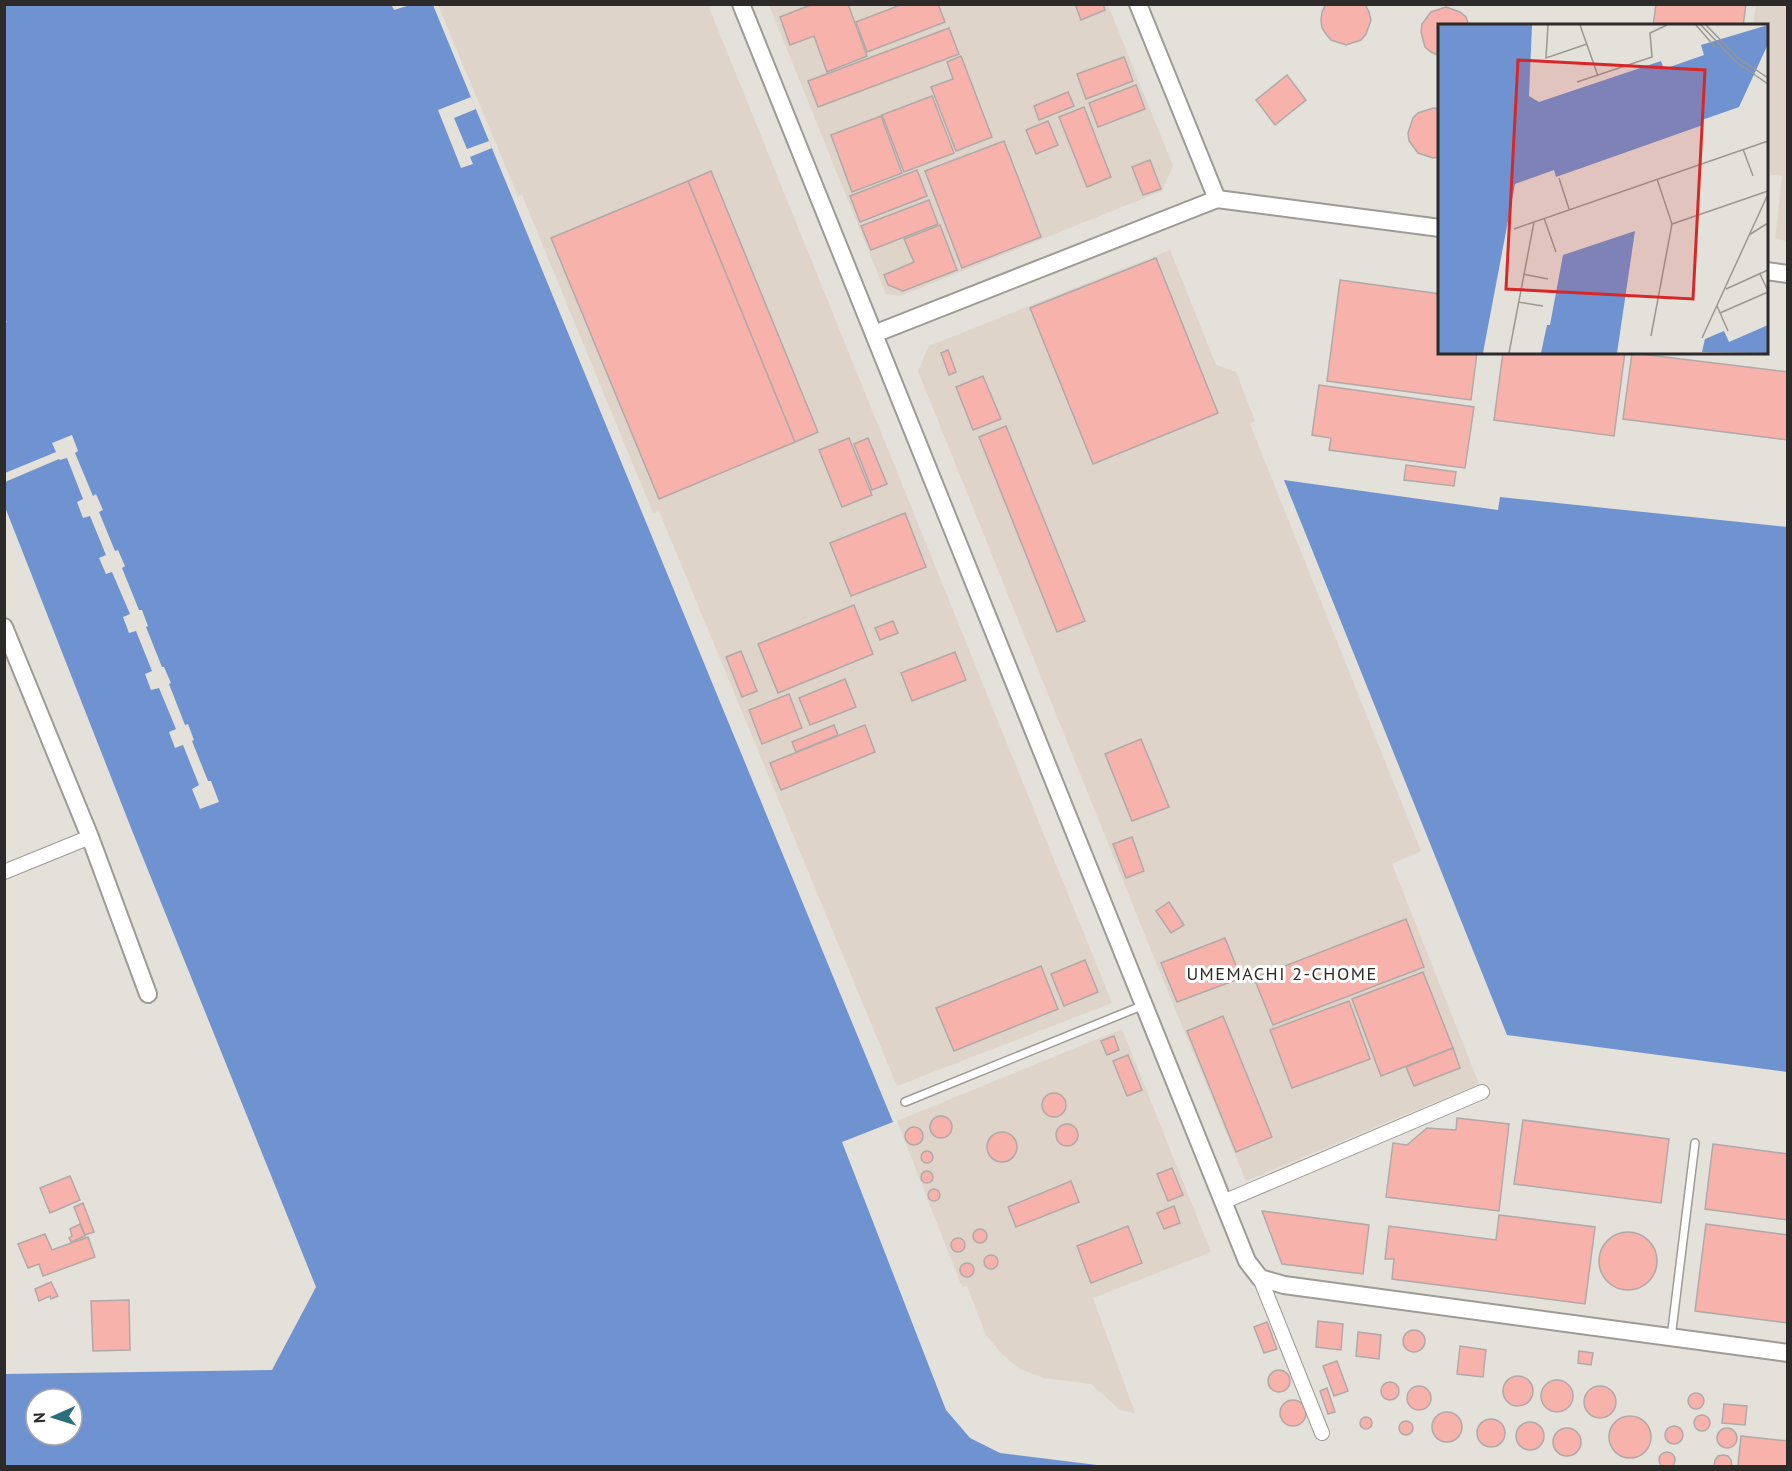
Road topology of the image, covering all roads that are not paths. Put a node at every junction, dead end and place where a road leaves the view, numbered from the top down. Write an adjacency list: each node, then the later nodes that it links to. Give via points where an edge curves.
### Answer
1 (741, 4): 7 (street)
2 (1138, 4): 3 (street)
3 (1216, 199): 4 (street); 7 (street)
4 (1438, 228)
5 (1768, 271): 6 (street)
6 (1788, 274)
7 (874, 334): 12 (street)
8 (4, 627): 9 (street)
9 (90, 837): 10 (street); 11 (street)
10 (4, 872)
11 (148, 994)
12 (1144, 1005): 14 (lane); 16 (street)
13 (1482, 1092): 16 (street)
14 (905, 1102)
15 (1695, 1143): 18 (lane)
16 (1223, 1202): 17 (street, via 1247,1261)
17 (1260, 1278): 18 (street, via 1284,1285); 20 (street)
18 (1671, 1338): 19 (street)
19 (1788, 1353)
20 (1322, 1433)

